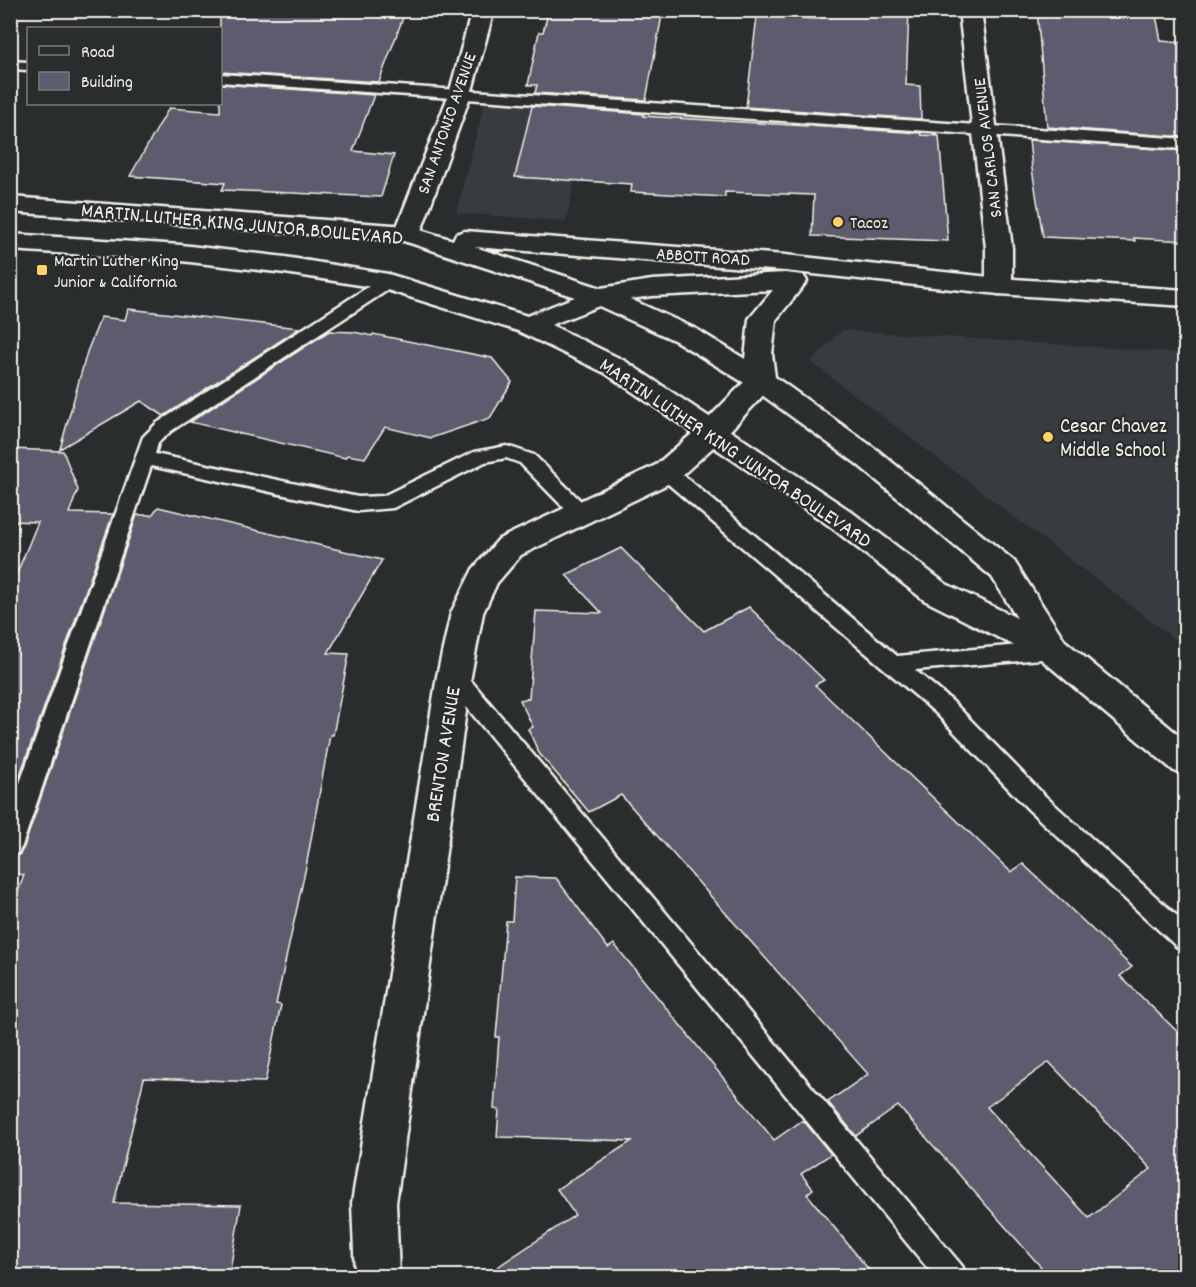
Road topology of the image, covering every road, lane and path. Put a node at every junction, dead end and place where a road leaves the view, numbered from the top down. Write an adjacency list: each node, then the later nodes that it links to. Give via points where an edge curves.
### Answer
1 (483, 10): 6 (street, SAN ANTONIO AVENUE)
2 (970, 10): 7 (street, SAN CARLOS AVENUE)
3 (10, 65): 4 (lane)
4 (27, 66)
5 (222, 78): 6 (lane)
6 (460, 94): 7 (lane); 10 (street, SAN ANTONIO AVENUE)
7 (986, 132): 8 (lane); 14 (street, SAN CARLOS AVENUE, via 999,248)
8 (1185, 144)
9 (10, 204): 10 (street, MARTIN LUTHER KING JUNIOR BOULEVARD)
10 (407, 234): 14 (street, ABBOTT ROAD, via 785,263); 15 (street, MARTIN LUTHER KING JUNIOR BOULEVARD)
11 (10, 242): 13 (street, MARTIN LUTHER KING JUNIOR BOULEVARD, via 181,253)
12 (794, 281): 14 (street, ABBOTT ROAD); 15 (street, ABBOTT ROAD, via 687,285); 18 (street, via 763,318 758,354)
13 (388, 282): 17 (street, MARTIN LUTHER KING JUNIOR BOULEVARD); 20 (lane, via 164,428 150,441)
14 (999, 286): 16 (street, ABBOTT ROAD)
15 (600, 296): 17 (street, ABBOTT ROAD); 18 (street, MARTIN LUTHER KING JUNIOR BOULEVARD, via 686,335)
16 (1185, 298)
17 (528, 325): 19 (street, MARTIN LUTHER KING JUNIOR BOULEVARD, via 615,367)
18 (761, 381): 19 (street, BRENTON AVENUE); 23 (street, MARTIN LUTHER KING JUNIOR BOULEVARD, via 867,458 1003,569)
19 (712, 432): 21 (street, BRENTON AVENUE); 23 (street, MARTIN LUTHER KING JUNIOR BOULEVARD, via 838,517 935,592)
20 (144, 458): 22 (lane, via 358,504 387,503 481,456 507,452 527,459); 27 (lane)
21 (668, 472): 22 (street, BRENTON AVENUE); 24 (lane)
22 (581, 513): 25 (street, BRENTON AVENUE, via 510,546 484,577 466,613)
23 (1053, 650): 24 (lane); 26 (street, MARTIN LUTHER KING JUNIOR BOULEVARD)
24 (893, 664): 28 (lane, via 944,707 1037,803)
25 (454, 676): 29 (street, BRENTON AVENUE, via 374,1203); 30 (lane)
26 (1185, 761)
27 (10, 846)
28 (1185, 940)
29 (376, 1276)
30 (952, 1276)

